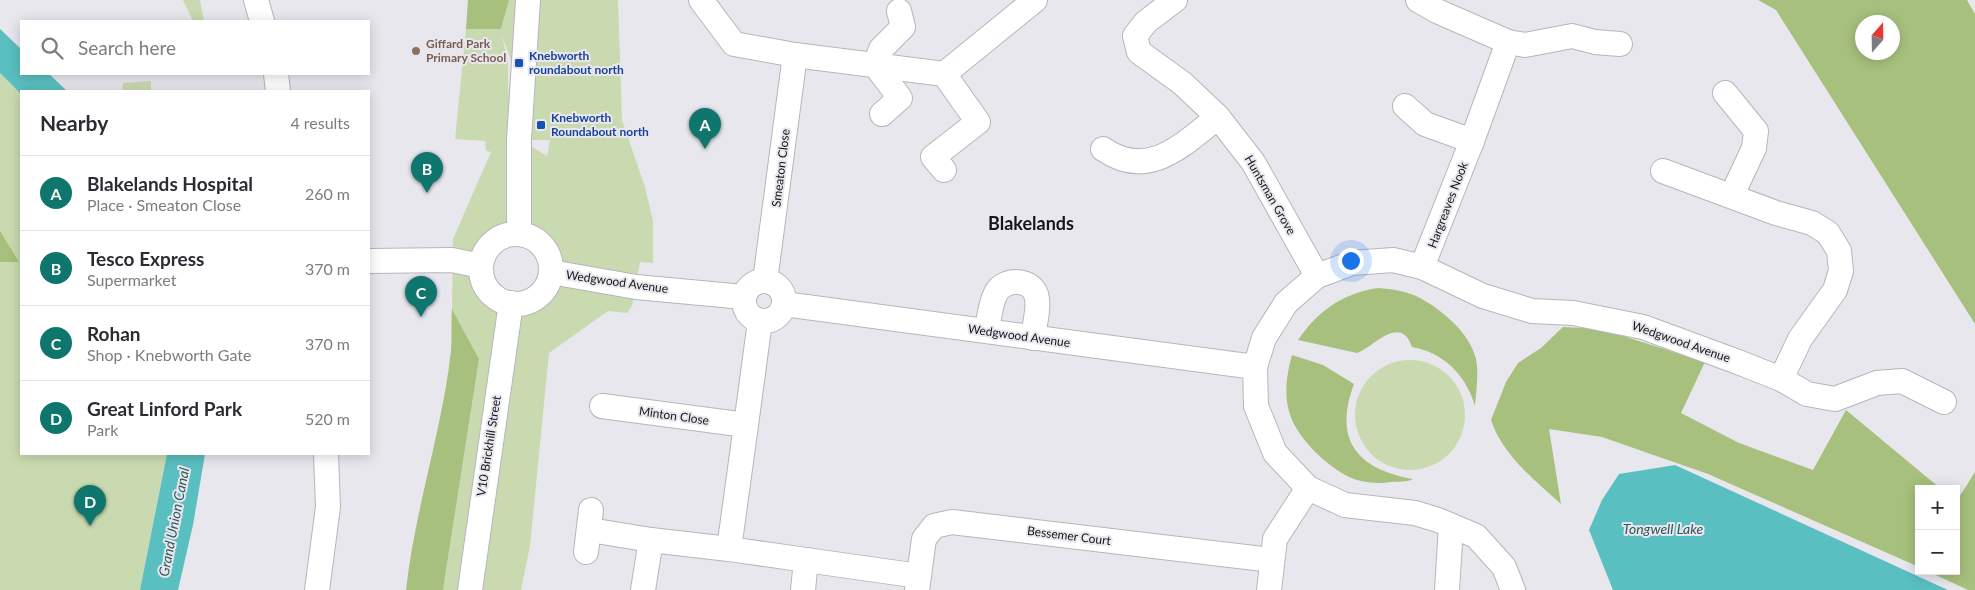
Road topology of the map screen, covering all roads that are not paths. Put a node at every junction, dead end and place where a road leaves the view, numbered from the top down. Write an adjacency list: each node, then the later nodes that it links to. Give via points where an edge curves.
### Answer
1 (256, 0): 8 (street)
2 (528, 0): 25 (street, via 519,140)
3 (700, 0): 11 (street, via 734,44)
4 (1036, 0): 13 (street)
5 (1175, 0): 19 (street, Huntsman Grove, via 1146,22 1135,36 1139,52 1182,83)
6 (1418, 0): 9 (street)
7 (901, 4): 12 (street, via 903,27 880,49)
8 (262, 20)
9 (1508, 42): 10 (street, via 1524,44 1572,36); 20 (street, Hargreaves Nook)
10 (1620, 44)
11 (795, 55): 12 (street); 31 (street, Smeaton Close)
12 (875, 65): 13 (street); 18 (street, via 900,98)
13 (944, 74): 22 (street, via 978,122 934,157)
14 (276, 75): 15 (street)
15 (278, 90)
16 (1725, 93): 24 (street, via 1756,131 1754,148)
17 (1405, 106): 20 (street, via 1425,124)
18 (882, 114)
19 (1218, 117): 21 (street, via 1171,154 1147,161 1117,158); 30 (street, Huntsman Grove, via 1254,162)
20 (1472, 142): 28 (street, Hargreaves Nook)
21 (1103, 149)
22 (944, 170)
23 (1663, 171): 24 (street)
24 (1732, 194): 39 (street, via 1812,223 1828,233 1839,251 1841,271 1835,290 1800,339)
25 (519, 234): 27 (street, via 509,234 494,242 484,255); 29 (street, via 528,236 543,247 551,263)
26 (370, 261): 27 (street, via 452,260)
27 (481, 266): 33 (street, via 488,289 500,300)
28 (1422, 268): 30 (street, Wedgwood Avenue, via 1393,260 1352,263); 39 (street, Wedgwood Avenue, via 1483,296 1532,311 1573,313 1643,327)
29 (551, 272): 32 (street, Wedgwood Avenue, via 636,287); 33 (street, via 541,294 531,300)
30 (1317, 276): 38 (street, Wedgwood Avenue, via 1286,303 1264,338)
31 (765, 281): 32 (street, via 749,287); 34 (street, via 777,286)
32 (744, 298): 35 (street, via 747,313)
33 (511, 303): 53 (street, V10 Brickhill Street)
34 (784, 304): 35 (street, via 778,316); 36 (street, Wedgwood Avenue)
35 (760, 321): 42 (street)
36 (987, 331): 37 (street, Wedgwood Avenue); 37 (street, via 998,289 1006,283 1022,282 1030,286 1038,300)
37 (1033, 338): 38 (street, Wedgwood Avenue)
38 (1255, 367): 44 (street, Wedgwood Avenue, via 1256,406 1275,453)
39 (1780, 379): 40 (street, Wedgwood Avenue, via 1807,394 1835,399 1878,383 1902,381)
40 (1944, 402)
41 (602, 406): 42 (street, Minton Close)
42 (746, 425): 48 (street)
43 (326, 455): 52 (street, via 328,507)
44 (1308, 488): 45 (street, Wedgwood Avenue, via 1345,505 1415,513); 50 (street, via 1275,539)
45 (1451, 526): 57 (street); 58 (street, Wedgwood Avenue, via 1476,536 1504,567)
46 (589, 531): 47 (street)
47 (651, 540): 48 (street); 54 (street)
48 (729, 549): 49 (street)
49 (806, 560): 51 (street); 55 (street)
50 (1272, 560): 51 (street, Bessemer Court, via 952,522 934,526 924,539); 56 (street)
51 (918, 583)
52 (317, 590)
53 (470, 590)
54 (643, 590)
55 (803, 590)
56 (1269, 590)
57 (1447, 590)
58 (1512, 590)

